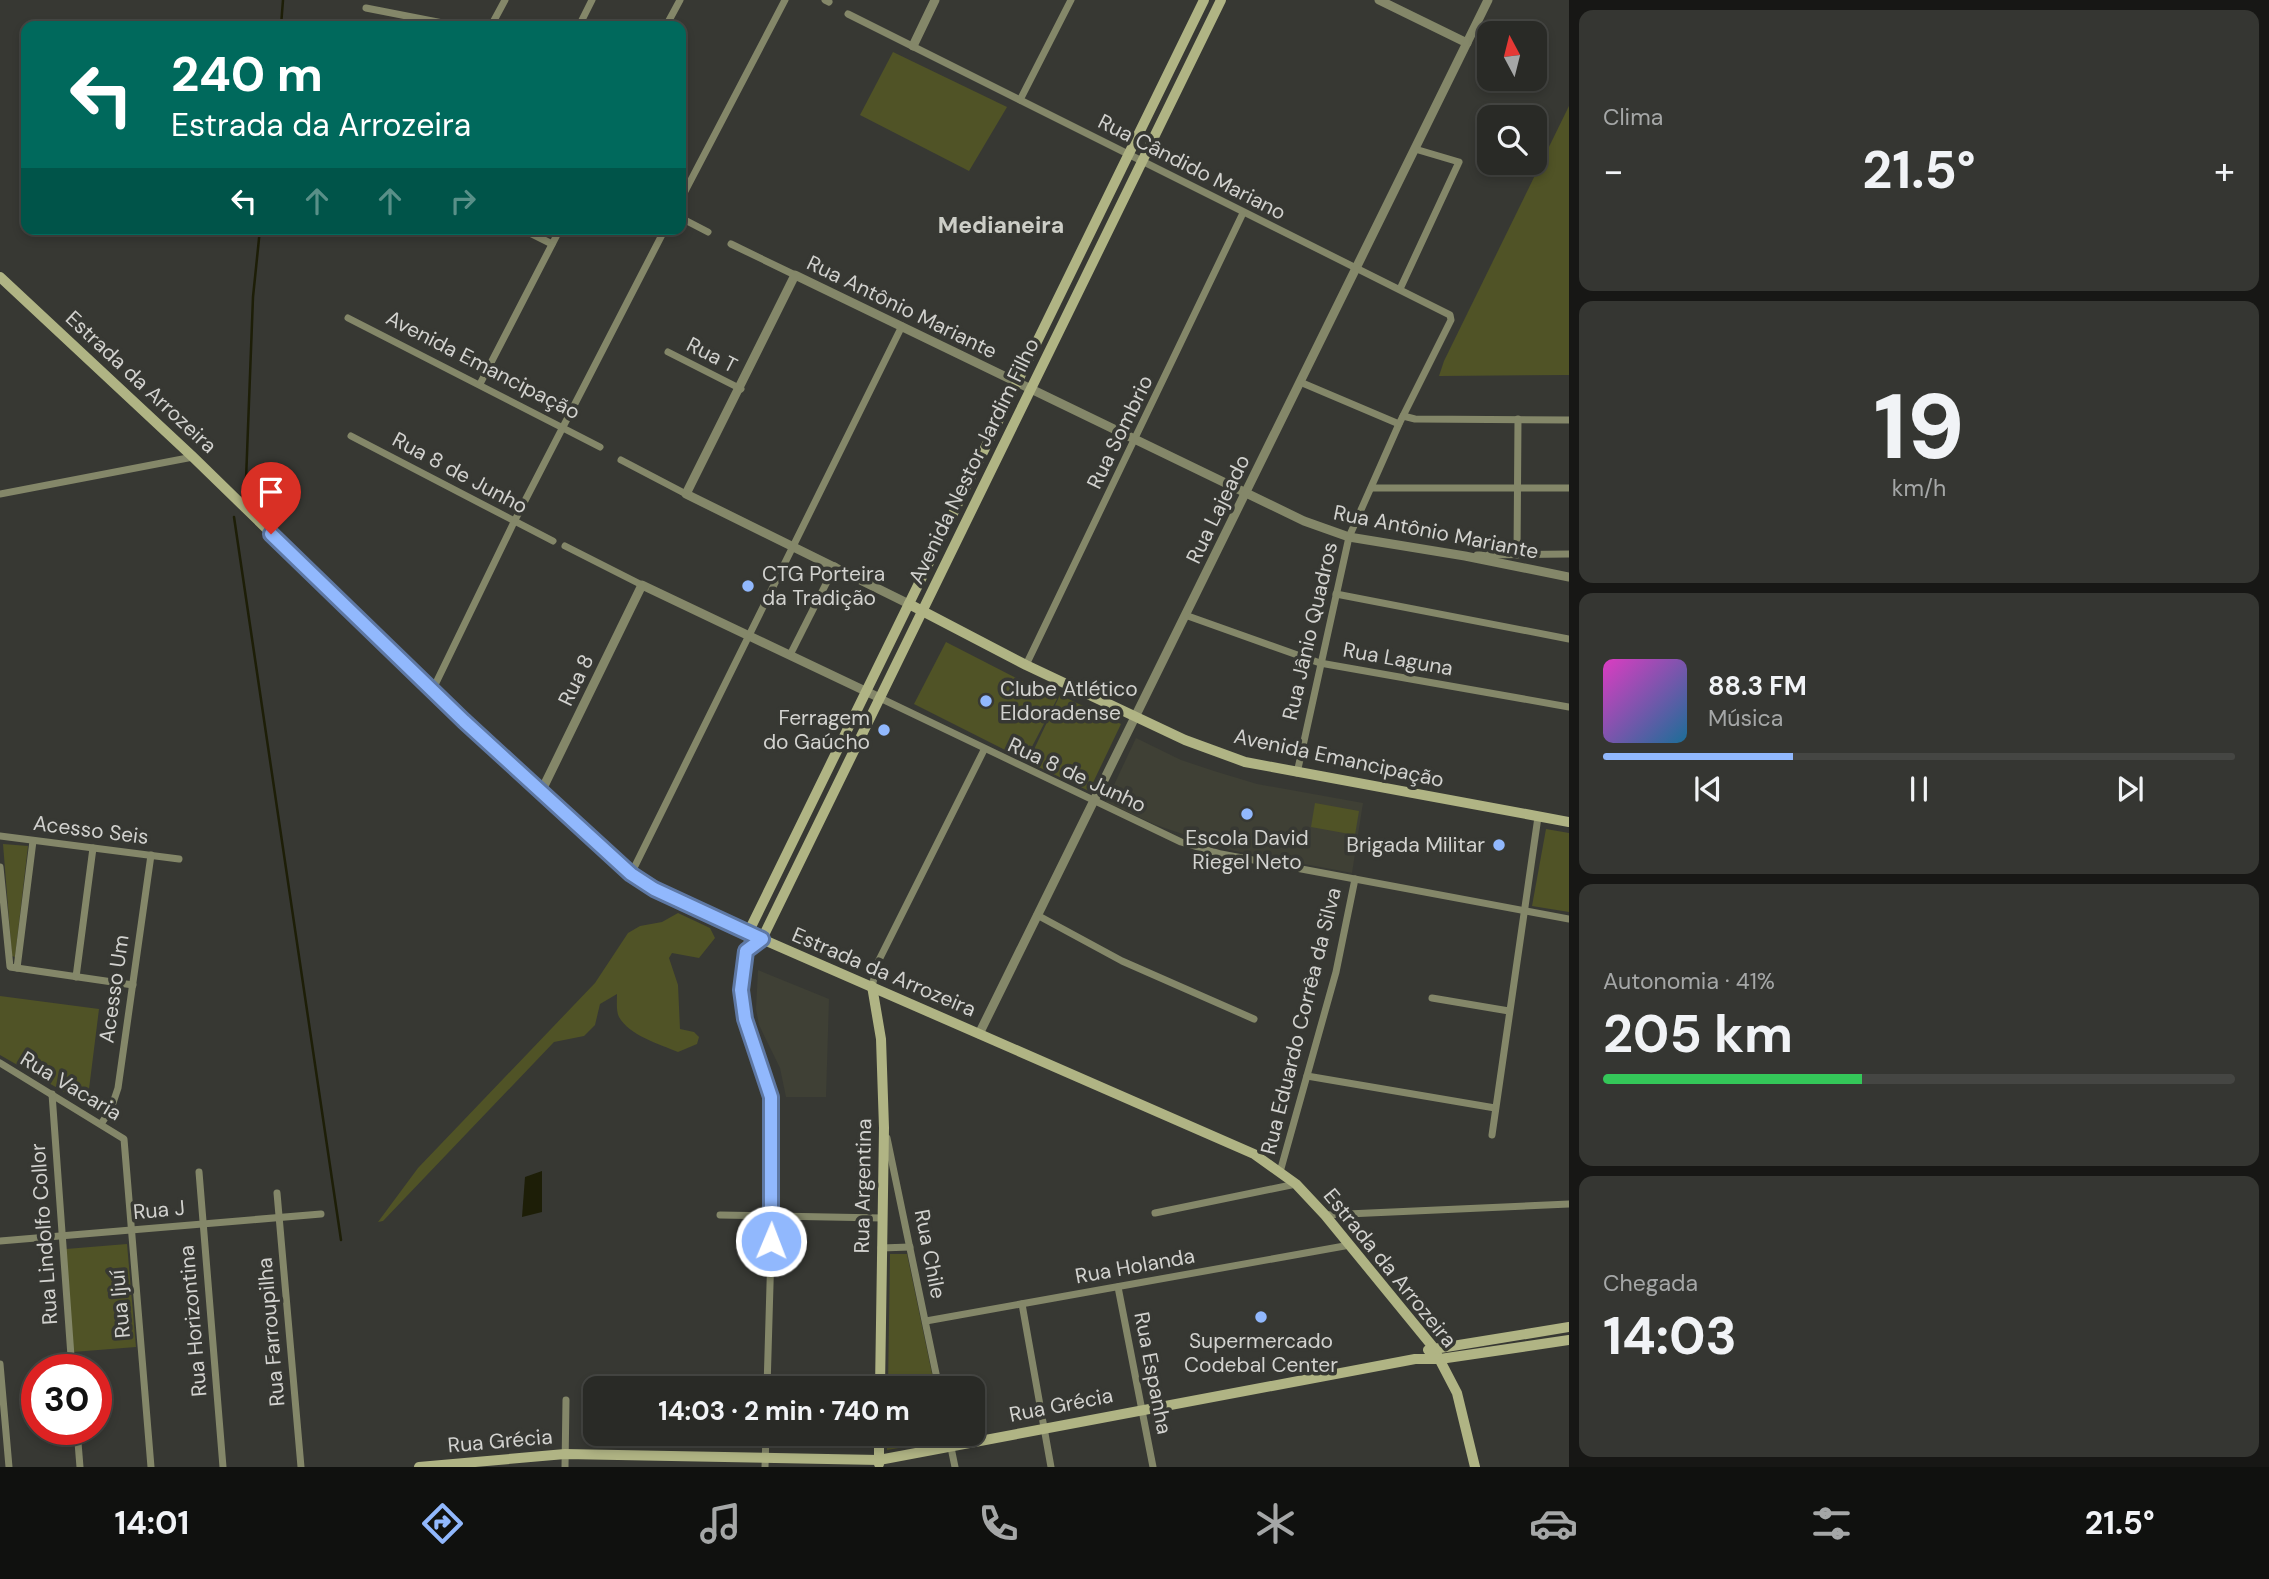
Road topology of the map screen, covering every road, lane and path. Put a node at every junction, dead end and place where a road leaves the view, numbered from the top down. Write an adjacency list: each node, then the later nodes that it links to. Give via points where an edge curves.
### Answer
1 (505, 0): 14 (street)
2 (592, 0): 15 (street)
3 (680, 0): 16 (street)
4 (785, 0): 23 (street)
5 (935, 0): 18 (street)
6 (1071, 0): 19 (street)
7 (1204, 0): 21 (main road, Avenida Nestor Jardim Filho)
8 (1221, 0): 22 (main road, Avenida Nestor Jardim Filho)
9 (1379, 0): 17 (street)
10 (1488, 0): 17 (street, Rua Lajeado)
11 (366, 8): 13 (street)
12 (848, 14): 18 (street, Rua Cândido Mariano)
13 (432, 21)
14 (494, 21)
15 (582, 21)
16 (669, 21)
17 (1466, 43): 20 (street, Rua Lajeado)
18 (912, 46): 19 (street, Rua Cândido Mariano)
19 (1020, 100): 21 (street, Rua Cândido Mariano)
20 (1415, 149): 32 (street, Rua Lajeado); 35 (street, via 1458,162)
21 (1129, 154): 22 (street, Rua Cândido Mariano); 39 (main road, Avenida Nestor Jardim Filho)
22 (1142, 161): 24 (street, Rua Cândido Mariano); 43 (main road, Avenida Nestor Jardim Filho)
23 (686, 189)
24 (1243, 214): 32 (street, Rua Cândido Mariano); 51 (street, Rua Sombrio)
25 (686, 221): 26 (street)
26 (708, 232)
27 (534, 235): 30 (street)
28 (557, 235): 30 (street)
29 (662, 235): 49 (street)
30 (552, 244): 41 (street)
31 (731, 244): 33 (street, Rua Antônio Mariante)
32 (1356, 268): 35 (street, Rua Cândido Mariano); 40 (street, Rua Lajeado)
33 (795, 275): 37 (street, Rua Antônio Mariante); 44 (street)
34 (0, 277): 53 (main road, Estrada da Arrozeira)
35 (1400, 289): 42 (street, Rua Cândido Mariano, via 1451,317)
36 (348, 318): 41 (street, Avenida Emancipação)
37 (902, 326): 39 (street, Rua Antônio Mariante); 67 (street)
38 (668, 352): 44 (street, Rua T)
39 (1017, 382): 43 (street, Rua Antônio Mariante); 55 (main road, Avenida Nestor Jardim Filho)
40 (1300, 382): 48 (street); 60 (street, Rua Lajeado)
41 (480, 384): 49 (street, Avenida Emancipação)
42 (1418, 384): 45 (street, Rua Jânio Quadros)
43 (1031, 388): 51 (street, Rua Antônio Mariante); 59 (main road, Avenida Nestor Jardim Filho)
44 (741, 389): 62 (street)
45 (1403, 416): 46 (street); 48 (street, Rua Jânio Quadros)
46 (1518, 419): 47 (street); 57 (street)
47 (1569, 420)
48 (1399, 424): 56 (street, Rua Jânio Quadros)
49 (564, 427): 52 (street, Avenida Emancipação); 63 (street)
50 (351, 436): 63 (street, Rua 8 de Junho)
51 (1136, 439): 60 (street, Rua Antônio Mariante); 82 (street, Rua Sombrio)
52 (600, 447)
53 (193, 457): 61 (street); 83 (main road, Estrada da Arrozeira)
54 (621, 460): 62 (street, Avenida Emancipação)
55 (968, 483): 59 (main road); 75 (main road, Avenida Nestor Jardim Filho)
56 (1372, 488): 57 (street); 64 (street, Rua Jânio Quadros)
57 (1517, 488): 58 (street); 69 (street)
58 (1569, 488)
59 (982, 490): 76 (main road, Avenida Nestor Jardim Filho)
60 (1245, 493): 64 (street, Rua Antônio Mariante); 77 (street, Rua Lajeado)
61 (0, 494)
62 (687, 494): 67 (street, Avenida Emancipação)
63 (514, 522): 65 (street, Rua 8 de Junho); 83 (street)
64 (1349, 537): 70 (street, Rua Antônio Mariante); 74 (street, Rua Jânio Quadros)
65 (553, 541)
66 (565, 546): 73 (street, Rua 8 de Junho)
67 (794, 547): 71 (street, Avenida Emancipação); 78 (street)
68 (1569, 554): 69 (street)
69 (1517, 555): 70 (street)
70 (1465, 556): 72 (street, Rua Antônio Mariante)
71 (835, 566): 75 (street, Avenida Emancipação); 80 (street)
72 (1569, 577)
73 (642, 584): 78 (street, Rua 8 de Junho); 90 (street, Rua 8)
74 (1336, 594): 79 (street); 81 (street, Rua Jânio Quadros)
75 (909, 604): 76 (main road, Avenida Emancipação); 84 (main road, Avenida Nestor Jardim Filho)
76 (922, 611): 82 (main road, Avenida Emancipação); 85 (main road, Avenida Nestor Jardim Filho)
77 (1185, 615): 81 (street, Rua Laguna); 87 (street, Rua Lajeado)
78 (750, 636): 80 (street, Rua 8 de Junho); 100 (street)
79 (1569, 639)
80 (790, 655): 84 (street, Rua 8 de Junho)
81 (1320, 663): 86 (street, Rua Laguna); 89 (street, Rua Jânio Quadros)
82 (1026, 665): 87 (main road, Avenida Emancipação)
83 (433, 689): 90 (main road, Estrada da Arrozeira)
84 (866, 692): 85 (street, Rua 8 de Junho); 105 (main road, Avenida Nestor Jardim Filho)
85 (880, 698): 88 (street, Rua 8 de Junho); 106 (main road, Avenida Nestor Jardim Filho)
86 (1569, 707)
87 (1135, 717): 89 (main road, Avenida Emancipação, via 1224,755); 91 (street, Rua Lajeado)
88 (984, 750): 91 (street, Rua 8 de Junho); 111 (street, via 879,960)
89 (1297, 773): 92 (main road, Avenida Emancipação)
90 (542, 790): 100 (main road, Estrada da Arrozeira)
91 (1093, 802): 101 (street, Rua 8 de Junho, via 1181,842 1221,854); 103 (street, Rua Lajeado)
92 (1538, 817): 93 (main road, Avenida Emancipação); 102 (street)
93 (1569, 822)
94 (0, 836): 95 (street, Acesso Seis)
95 (33, 841): 96 (street, Acesso Seis); 108 (street)
96 (93, 848): 97 (street, Acesso Seis); 109 (street)
97 (151, 855): 98 (street, Acesso Seis); 110 (street, Acesso Um)
98 (179, 859)
99 (0, 867): 108 (street)
100 (631, 874): 105 (main road, Estrada da Arrozeira)
101 (1355, 879): 102 (street, Rua 8 de Junho); 117 (street, Rua Eduardo Corrêa da Silva, via 1336,972)
102 (1524, 910): 104 (street, Rua 8 de Junho); 113 (street)
103 (1037, 915): 114 (street, via 1122,961); 115 (street, Rua Lajeado)
104 (1569, 919)
105 (748, 933): 106 (main road, Estrada da Arrozeira); 107 (street)
106 (762, 939): 107 (street); 111 (main road, Estrada da Arrozeira)
107 (746, 951): 133 (street, via 741,990 745,1019 771,1097)
108 (14, 967): 109 (street)
109 (76, 977): 110 (street)
110 (133, 985): 120 (street, Acesso Um, via 118,1088)
111 (872, 986): 115 (main road, Estrada da Arrozeira); 121 (main road, Rua Argentina, via 881,1039)
112 (1432, 998): 113 (street)
113 (1509, 1011): 119 (street)
114 (1254, 1019)
115 (979, 1034): 125 (main road, Estrada da Arrozeira, via 1254,1154)
116 (0, 1063): 118 (street, Rua Vacaria)
117 (1307, 1076): 119 (street); 125 (street, Rua Eduardo Corrêa da Silva)
118 (52, 1094): 120 (street, Rua Vacaria); 138 (street, Rua Lindolfo Collor)
119 (1495, 1108): 122 (street)
120 (101, 1124): 123 (street, Rua Vacaria)
121 (884, 1128): 135 (main road, Rua Argentina); 141 (street, Rua Chile)
122 (1492, 1135)
123 (124, 1139): 137 (street, Rua Ijuí)
124 (199, 1172): 136 (street, Rua Horizontina)
125 (1280, 1172): 126 (main road, Estrada da Arrozeira)
126 (1296, 1184): 129 (street); 132 (main road, Estrada da Arrozeira)
127 (277, 1193): 134 (street, Rua Farroupilha)
128 (1569, 1204): 132 (street)
129 (1155, 1213)
130 (321, 1214): 134 (street, Rua J)
131 (720, 1215): 133 (street)
132 (1325, 1215): 140 (main road, Estrada da Arrozeira)
133 (772, 1216): 135 (street); 153 (street)
134 (278, 1218): 136 (street, Rua J); 171 (street, Rua Farroupilha)
135 (882, 1218): 142 (main road, Rua Argentina)
136 (203, 1224): 137 (street, Rua J); 170 (street, Rua Horizontina)
137 (132, 1230): 138 (street, Rua J); 169 (street, Rua Ijuí)
138 (60, 1236): 139 (street, Rua J); 149 (street, Rua Lindolfo Collor)
139 (0, 1241)
140 (1350, 1245): 143 (street, Rua Holanda); 148 (main road, Estrada da Arrozeira)
141 (910, 1247): 142 (street); 145 (street, Rua Chile)
142 (881, 1248): 154 (main road, Rua Argentina)
143 (1118, 1287): 144 (street, Rua Holanda); 157 (street, Rua Espanha)
144 (1022, 1304): 145 (street, Rua Holanda); 158 (street)
145 (926, 1321): 155 (street, Rua Chile)
146 (1569, 1327): 148 (main road)
147 (1569, 1340): 151 (main road, Rua Grécia)
148 (1433, 1348): 150 (main road, Rua Grécia); 151 (main road, Estrada da Arrozeira)
149 (71, 1354)
150 (1415, 1359): 151 (main road, Rua Grécia); 157 (main road, Rua Grécia)
151 (1440, 1359): 178 (main road, Estrada da Arrozeira, via 1457,1393)
152 (0, 1364): 167 (street)
153 (767, 1376)
154 (880, 1376)
155 (937, 1376)
156 (566, 1400): 163 (street)
157 (1142, 1409): 158 (main road, Rua Grécia); 177 (street, Rua Espanha)
158 (1043, 1429): 159 (main road, Rua Grécia); 176 (street)
159 (985, 1440)
160 (78, 1445): 168 (street)
161 (879, 1446): 166 (main road)
162 (950, 1446): 166 (main road, Rua Grécia); 175 (street)
163 (565, 1454): 164 (main road, Rua Grécia); 172 (main road, Rua Grécia); 173 (street)
164 (663, 1455): 165 (main road, Rua Grécia); 174 (street)
165 (765, 1462): 166 (main road, Rua Grécia)
166 (879, 1464)
167 (9, 1467)
168 (80, 1467)
169 (151, 1467)
170 (223, 1467)
171 (301, 1467)
172 (419, 1467)
173 (565, 1467)
174 (663, 1467)
175 (954, 1467)
176 (1051, 1467)
177 (1153, 1467)
178 (1475, 1467)

